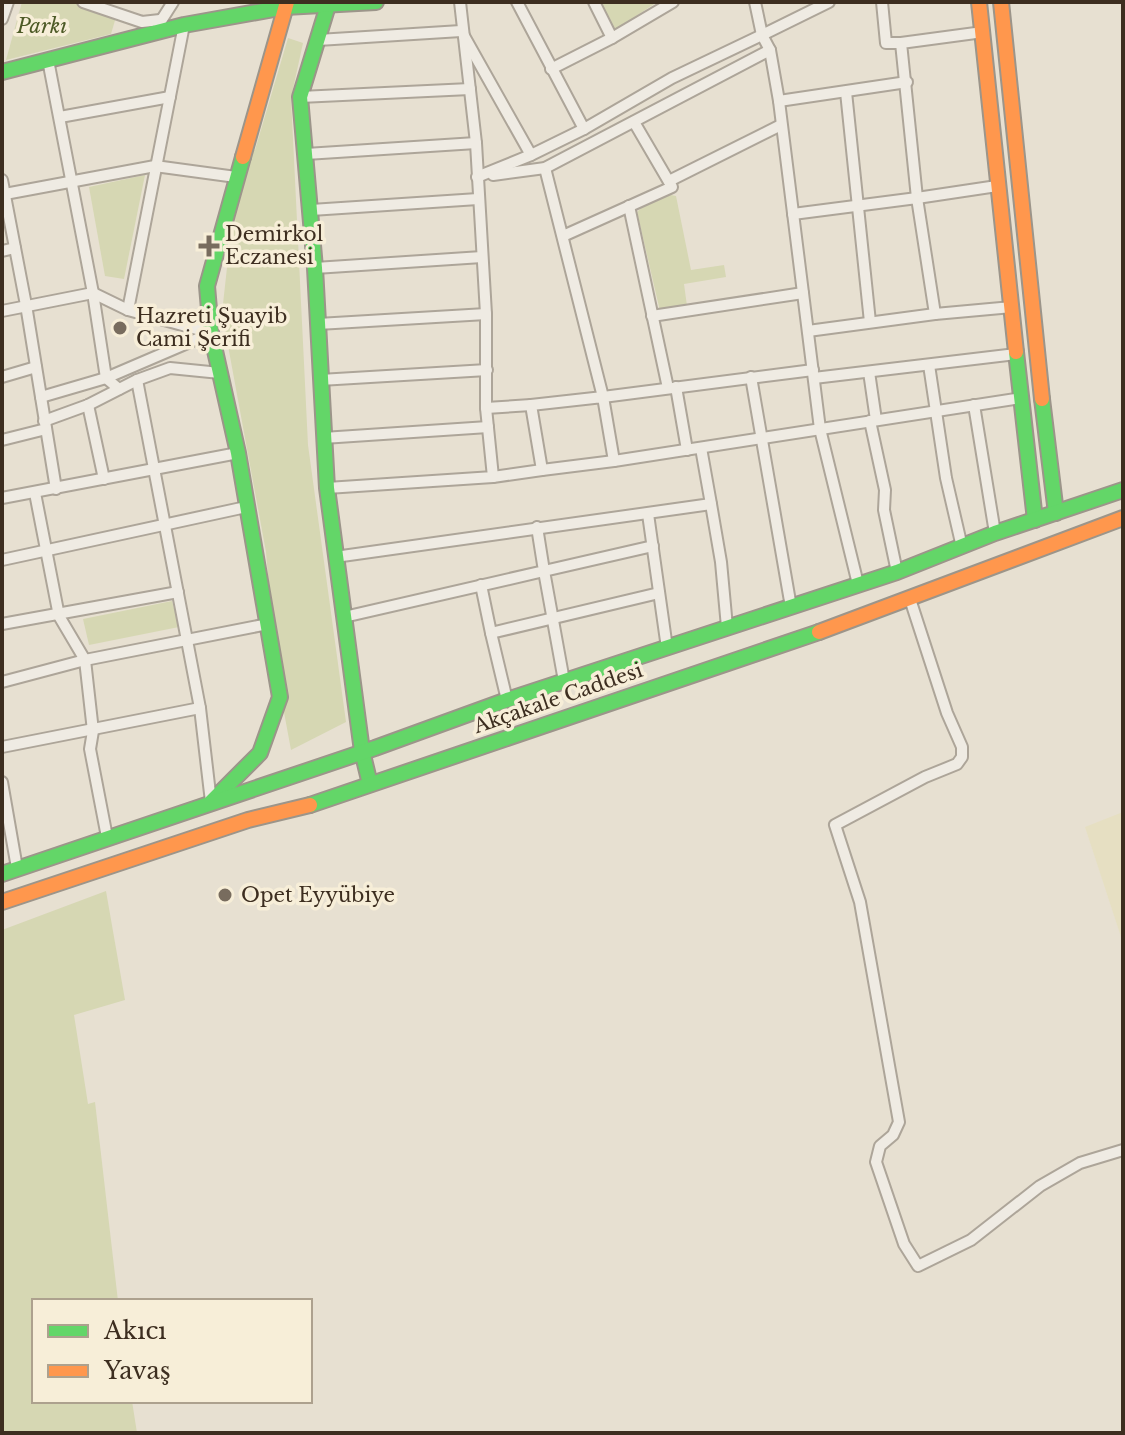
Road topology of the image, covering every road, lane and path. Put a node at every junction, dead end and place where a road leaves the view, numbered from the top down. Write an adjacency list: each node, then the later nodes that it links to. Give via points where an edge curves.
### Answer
1 (8, 2): 16 (street)
2 (83, 2): 18 (street)
3 (173, 2): 18 (street)
4 (376, 2): 15 (main road)
5 (460, 2): 19 (street)
6 (517, 2): 27 (street)
7 (594, 2): 22 (street)
8 (673, 2): 22 (street)
9 (755, 2): 21 (street)
10 (829, 2): 21 (street)
11 (882, 2): 24 (street, via 886,43)
12 (979, 2): 20 (main road)
13 (1001, 2): 118 (main road)
14 (286, 4): 15 (main road); 17 (main road); 44 (main road)
15 (328, 4): 23 (main road)
16 (2, 19)
17 (184, 25): 18 (main road); 32 (street)
18 (157, 27): 26 (main road)
19 (461, 31): 23 (street); 30 (street); 41 (street)
20 (983, 32): 24 (street); 49 (main road)
21 (762, 35): 25 (street); 38 (street, via 672,78)
22 (612, 38): 27 (street)
23 (318, 40): 33 (main road)
24 (901, 43): 29 (street)
25 (770, 50): 34 (street); 36 (street)
26 (48, 60): 28 (main road); 35 (street)
27 (551, 69): 38 (street)
28 (2, 72)
29 (907, 82): 31 (street); 50 (street)
30 (470, 89): 33 (street); 39 (street)
31 (846, 92): 34 (street); 53 (street)
32 (170, 97): 35 (street); 42 (street)
33 (300, 97): 40 (main road)
34 (779, 101): 37 (street)
35 (60, 117): 46 (street)
36 (634, 122): 43 (street); 47 (street)
37 (781, 125): 47 (street); 55 (street)
38 (584, 129): 41 (street)
39 (476, 143): 40 (street); 45 (street)
40 (306, 154): 54 (main road)
41 (531, 155): 45 (street)
42 (155, 166): 44 (street); 46 (street); 65 (street)
43 (545, 168): 45 (street); 56 (street)
44 (236, 177): 73 (main road, via 207,286)
45 (477, 177): 51 (street)
46 (71, 181): 48 (street); 61 (street)
47 (669, 181): 52 (street, via 672,187)
48 (3, 185): 57 (street)
49 (997, 186): 50 (street); 64 (main road)
50 (917, 198): 53 (street); 68 (street)
51 (478, 199): 54 (street); 59 (street)
52 (629, 206): 56 (street); 69 (street)
53 (858, 207): 55 (street); 70 (street)
54 (311, 210): 60 (main road)
55 (793, 214): 62 (street)
56 (563, 236): 89 (street)
57 (15, 248): 58 (street); 63 (street)
58 (2, 251)
59 (482, 257): 60 (street); 67 (street)
60 (315, 268): 71 (main road)
61 (93, 293): 63 (street); 65 (street); 83 (street)
62 (803, 293): 69 (street); 72 (street)
63 (26, 305): 66 (street); 76 (street)
64 (1012, 307): 68 (street); 74 (main road)
65 (128, 310): 73 (street)
66 (2, 311)
67 (486, 314): 71 (street); 77 (street)
68 (935, 314): 70 (street)
69 (652, 316): 86 (street)
70 (870, 322): 72 (street)
71 (318, 324): 85 (main road)
72 (808, 331): 80 (street)
73 (211, 333): 79 (main road); 83 (street)
74 (1016, 354): 75 (street); 90 (main road)
75 (929, 365): 78 (street); 95 (street)
76 (36, 367): 81 (street); 88 (street)
77 (487, 370): 85 (street); 94 (street)
78 (869, 372): 80 (street); 96 (street)
79 (220, 373): 84 (street, via 170,368); 105 (main road)
80 (813, 374): 82 (street); 99 (street)
81 (2, 377)
82 (751, 377): 86 (street); 101 (street)
83 (106, 378): 87 (street); 88 (street)
84 (137, 380): 87 (street); 107 (street)
85 (320, 380): 100 (main road)
86 (672, 388): 89 (street); 104 (street)
87 (119, 389): 91 (street)
88 (41, 397): 97 (street)
89 (603, 397): 92 (street); 106 (street)
90 (1021, 398): 93 (street); 121 (main road)
91 (88, 405): 97 (street); 110 (street)
92 (531, 405): 94 (street); 108 (street)
93 (974, 405): 95 (street); 124 (street)
94 (486, 408): 98 (street)
95 (934, 411): 96 (street); 126 (street)
96 (873, 421): 99 (street); 131 (street)
97 (45, 425): 102 (street); 112 (street)
98 (488, 427): 100 (street); 109 (street)
99 (820, 429): 101 (street); 132 (street)
100 (323, 438): 111 (main road)
101 (761, 439): 103 (street); 137 (street)
102 (2, 440)
103 (701, 448): 104 (street); 116 (street)
104 (687, 450): 106 (street)
105 (238, 453): 107 (street); 117 (main road)
106 (614, 461): 108 (street)
107 (154, 468): 110 (street); 122 (street)
108 (542, 470): 109 (street)
109 (493, 477): 111 (street)
110 (104, 479): 112 (street)
111 (327, 488): 128 (main road)
112 (56, 489): 114 (street)
113 (1123, 490): 118 (main road, Akçakale Caddesi)
114 (35, 493): 115 (street); 127 (street)
115 (2, 498)
116 (711, 504): 119 (street); 143 (street)
117 (246, 507): 122 (street); 142 (main road)
118 (1056, 513): 121 (main road, Akçakale Caddesi)
119 (648, 514): 123 (street); 125 (street)
120 (1123, 518): 136 (main road, Akçakale Caddesi)
121 (1035, 520): 124 (main road, Akçakale Caddesi)
122 (164, 524): 127 (street); 134 (street)
123 (537, 527): 128 (street); 130 (street)
124 (995, 533): 126 (main road, Akçakale Caddesi)
125 (653, 546): 130 (street); 135 (street)
126 (962, 547): 131 (main road, Akçakale Caddesi)
127 (48, 550): 129 (street); 138 (street)
128 (335, 557): 139 (main road)
129 (2, 560)
130 (544, 571): 133 (street); 140 (street)
131 (897, 572): 132 (main road, Akçakale Caddesi)
132 (858, 584): 137 (main road, Akçakale Caddesi)
133 (481, 585): 139 (street); 144 (street)
134 (178, 592): 138 (street); 145 (street)
135 (659, 593): 140 (street); 146 (street)
136 (910, 599): 156 (main road, Akçakale Caddesi); 162 (street, via 962,757 835,825 860,902 883,1021 899,1122 880,1146 876,1162 904,1244 918,1266 971,1240 1029,1194 1080,1163)
137 (791, 607): 143 (main road, Akçakale Caddesi)
138 (59, 616): 141 (street); 147 (street)
139 (344, 617): 154 (main road)
140 (553, 619): 144 (street); 148 (street)
141 (2, 624)
142 (268, 624): 145 (street); 157 (main road, via 280,697 260,753)
143 (727, 627): 146 (main road, Akçakale Caddesi)
144 (491, 633): 150 (street)
145 (185, 641): 147 (street); 151 (street)
146 (667, 648): 148 (main road, Akçakale Caddesi)
147 (85, 660): 149 (street); 152 (street)
148 (564, 681): 150 (main road, Akçakale Caddesi)
149 (2, 682)
150 (507, 700): 154 (main road, Akçakale Caddesi)
151 (200, 708): 152 (street); 157 (street)
152 (93, 731): 153 (street); 158 (street, via 90,749)
153 (2, 747)
154 (362, 751): 156 (main road); 157 (main road, Akçakale Caddesi)
155 (2, 782): 159 (street)
156 (370, 784): 161 (main road, Akçakale Caddesi)
157 (211, 802): 158 (main road, Akçakale Caddesi)
158 (107, 837): 159 (main road, Akçakale Caddesi)
159 (17, 868): 160 (main road, Akçakale Caddesi)
160 (2, 874)
161 (2, 902)
162 (1123, 1150)

